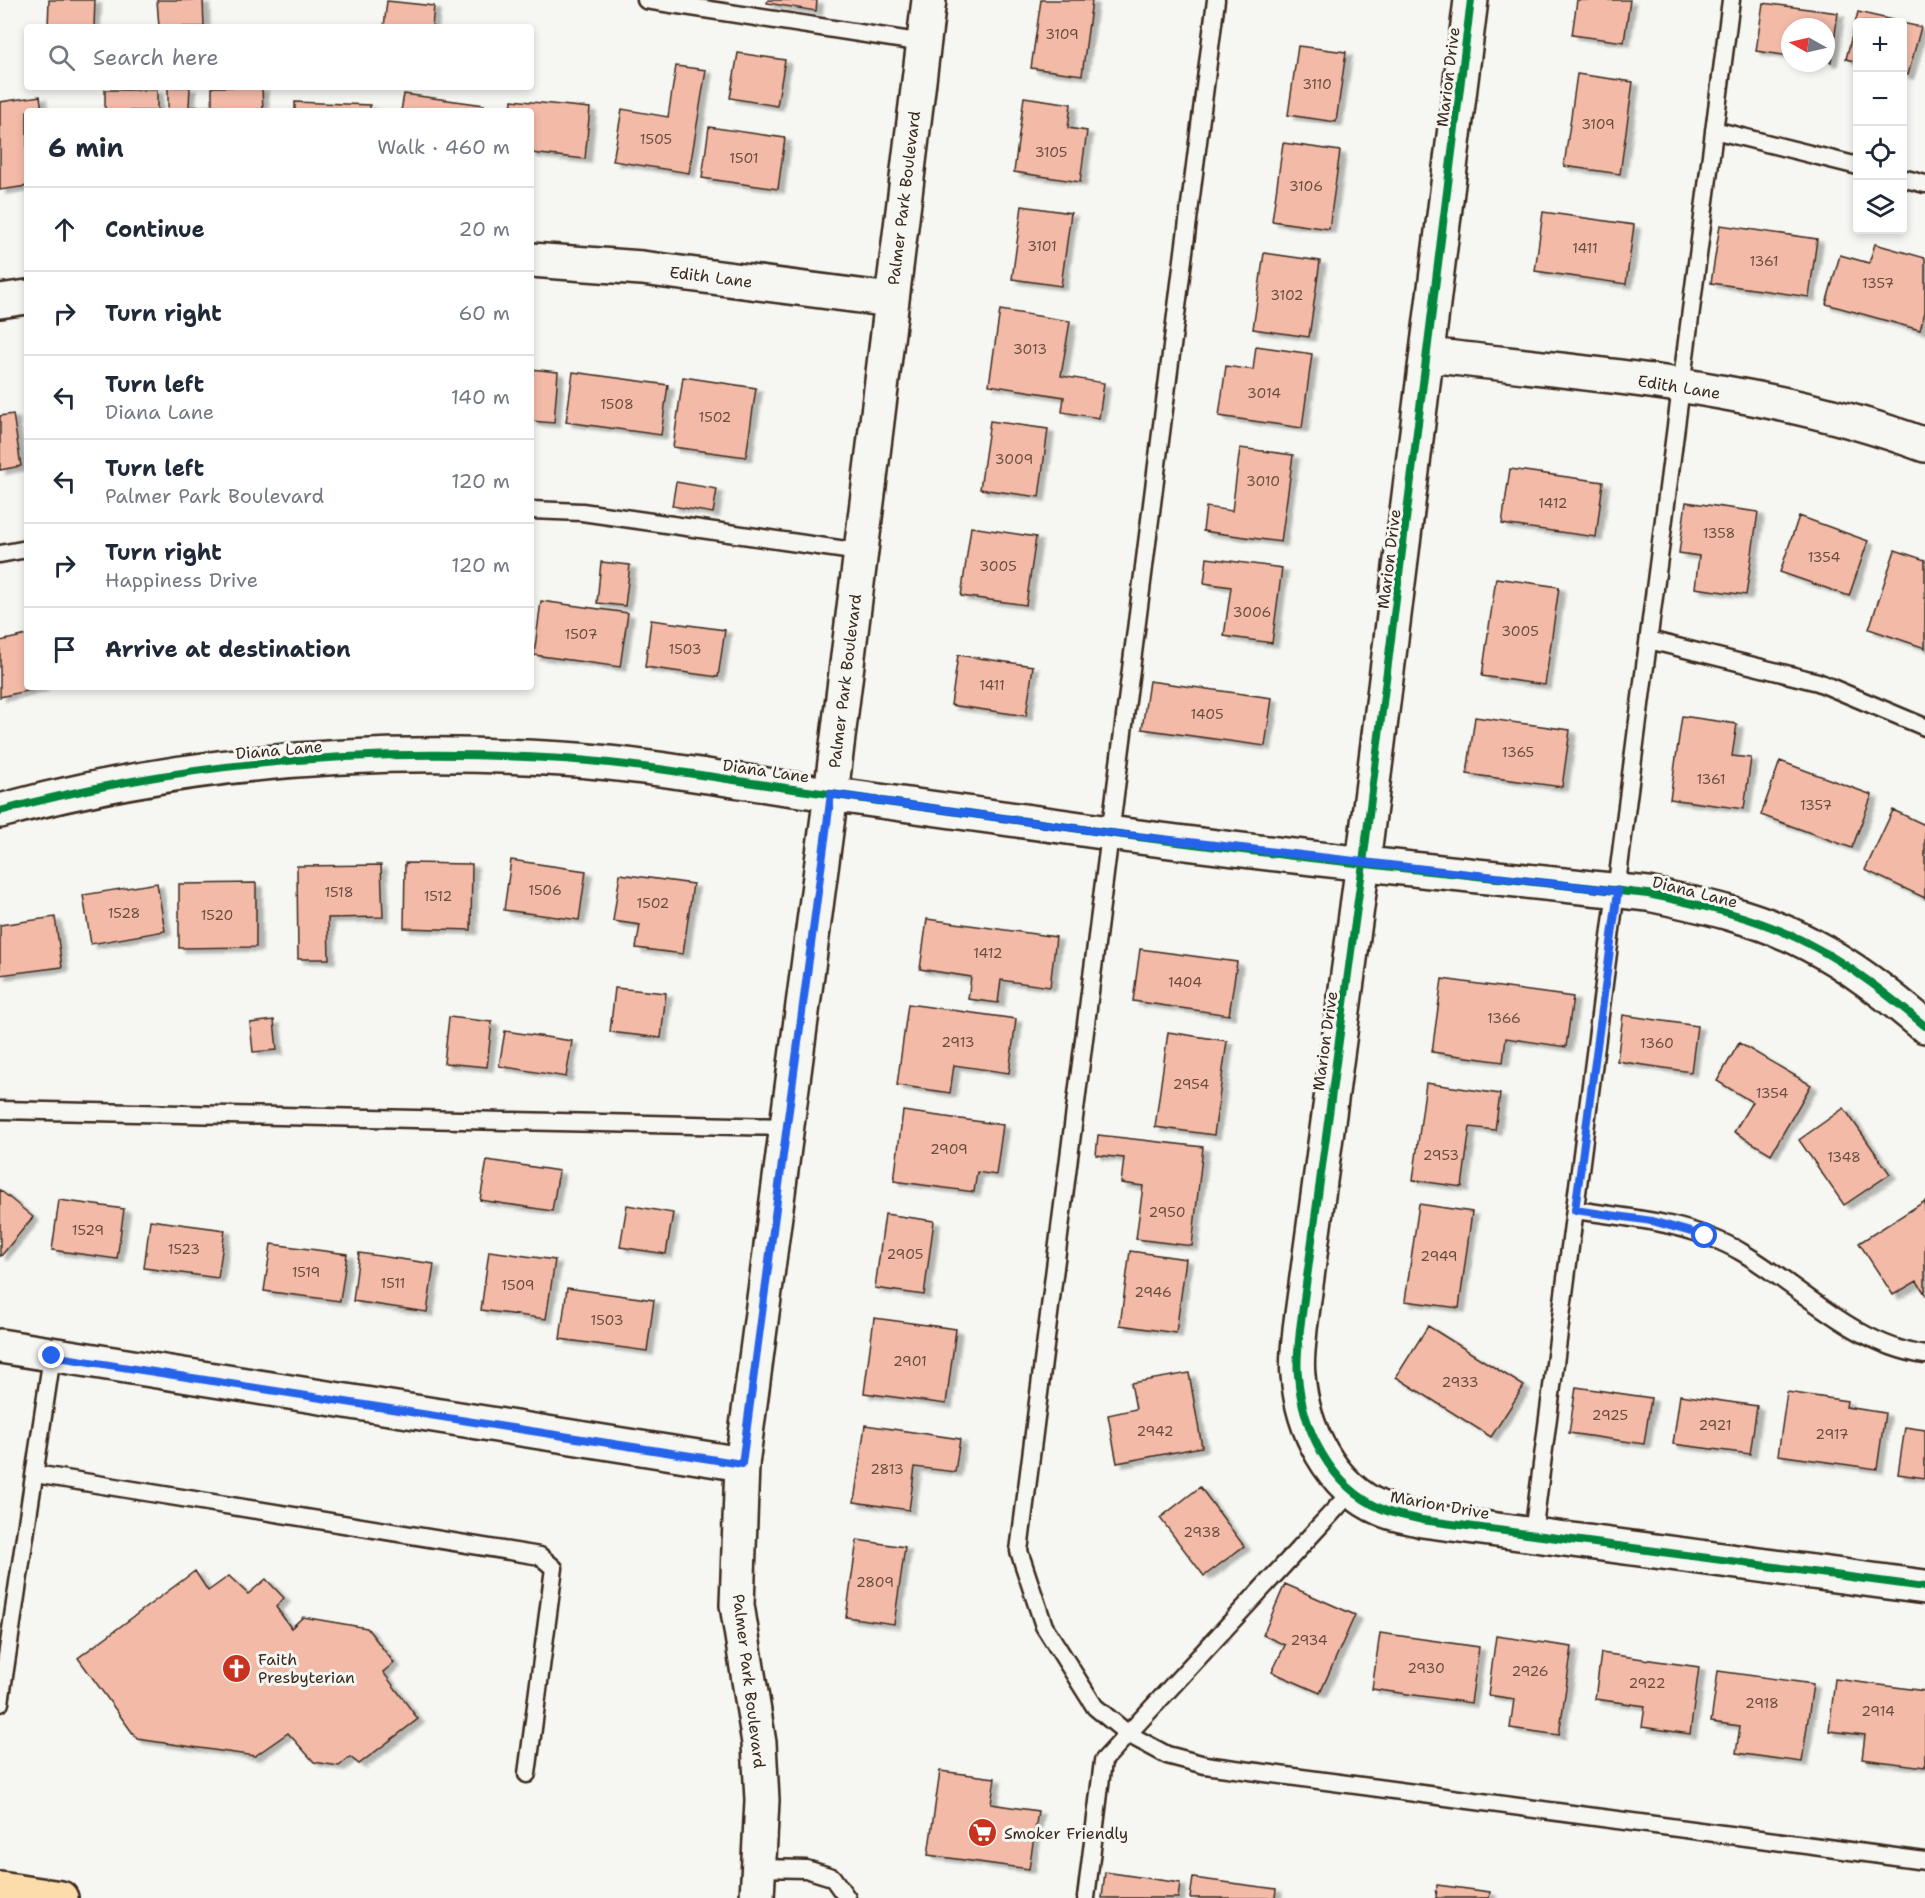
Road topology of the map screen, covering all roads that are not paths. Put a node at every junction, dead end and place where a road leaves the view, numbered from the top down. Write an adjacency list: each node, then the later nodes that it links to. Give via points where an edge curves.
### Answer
1 (646, 0): 6 (lane)
2 (929, 0): 6 (street, Palmer Park Boulevard)
3 (1216, 0): 26 (lane)
4 (1471, 0): 15 (street, Marion Drive)
5 (1731, 0): 7 (lane)
6 (924, 43): 13 (street, Palmer Park Boulevard)
7 (1714, 130): 8 (lane); 16 (lane)
8 (1853, 165)
9 (1907, 179): 10 (lane)
10 (1925, 184)
11 (534, 260): 13 (street, Edith Lane, via 642,268)
12 (24, 298): 14 (street)
13 (891, 300): 20 (street, Palmer Park Boulevard)
14 (0, 302)
15 (1428, 355): 16 (street, Edith Lane); 27 (street, Marion Drive)
16 (1681, 385): 17 (street, Edith Lane, via 1811,410); 22 (lane)
17 (1925, 446)
18 (534, 510): 20 (lane, via 582,512)
19 (24, 550): 21 (lane)
20 (860, 552): 24 (street, Palmer Park Boulevard)
21 (0, 554)
22 (1649, 640): 23 (lane, via 1818,682); 28 (lane)
23 (1925, 727)
24 (831, 794): 25 (street, Diana Lane, via 566,759 393,755 210,769); 26 (street, Diana Lane); 31 (street, Palmer Park Boulevard)
25 (0, 811)
26 (1110, 833): 27 (street, Diana Lane); 43 (lane, via 1019,1551 1044,1626 1095,1707)
27 (1363, 863): 28 (street, Diana Lane); 38 (street, Marion Drive, via 1301,1317 1298,1374 1305,1419 1322,1454)
28 (1618, 891): 29 (street, Diana Lane, via 1707,906 1808,943 1849,967); 32 (lane)
29 (1925, 1026)
30 (0, 1110): 31 (lane)
31 (787, 1127): 36 (street, Palmer Park Boulevard)
32 (1575, 1210): 34 (lane, via 1652,1221 1705,1236 1742,1252 1857,1330 1900,1351); 39 (lane)
33 (0, 1346): 35 (street)
34 (1925, 1355)
35 (52, 1356): 36 (street); 37 (lane)
36 (742, 1464): 46 (street, Palmer Park Boulevard, via 737,1605 759,1743 762,1800)
37 (34, 1474): 41 (lane); 44 (lane, via 540,1556 554,1568)
38 (1351, 1492): 39 (street, Marion Drive, via 1383,1510 1422,1520); 43 (lane)
39 (1533, 1534): 40 (street, Marion Drive)
40 (1925, 1587)
41 (7, 1605): 42 (lane)
42 (0, 1703)
43 (1128, 1734): 45 (lane, via 1167,1755 1205,1765); 50 (lane, via 1104,1761)
44 (527, 1774)
45 (1925, 1861)
46 (758, 1883): 49 (lane, via 806,1869 832,1877)
47 (0, 1889): 48 (main road)
48 (58, 1898)
49 (848, 1898)
50 (1086, 1898)

